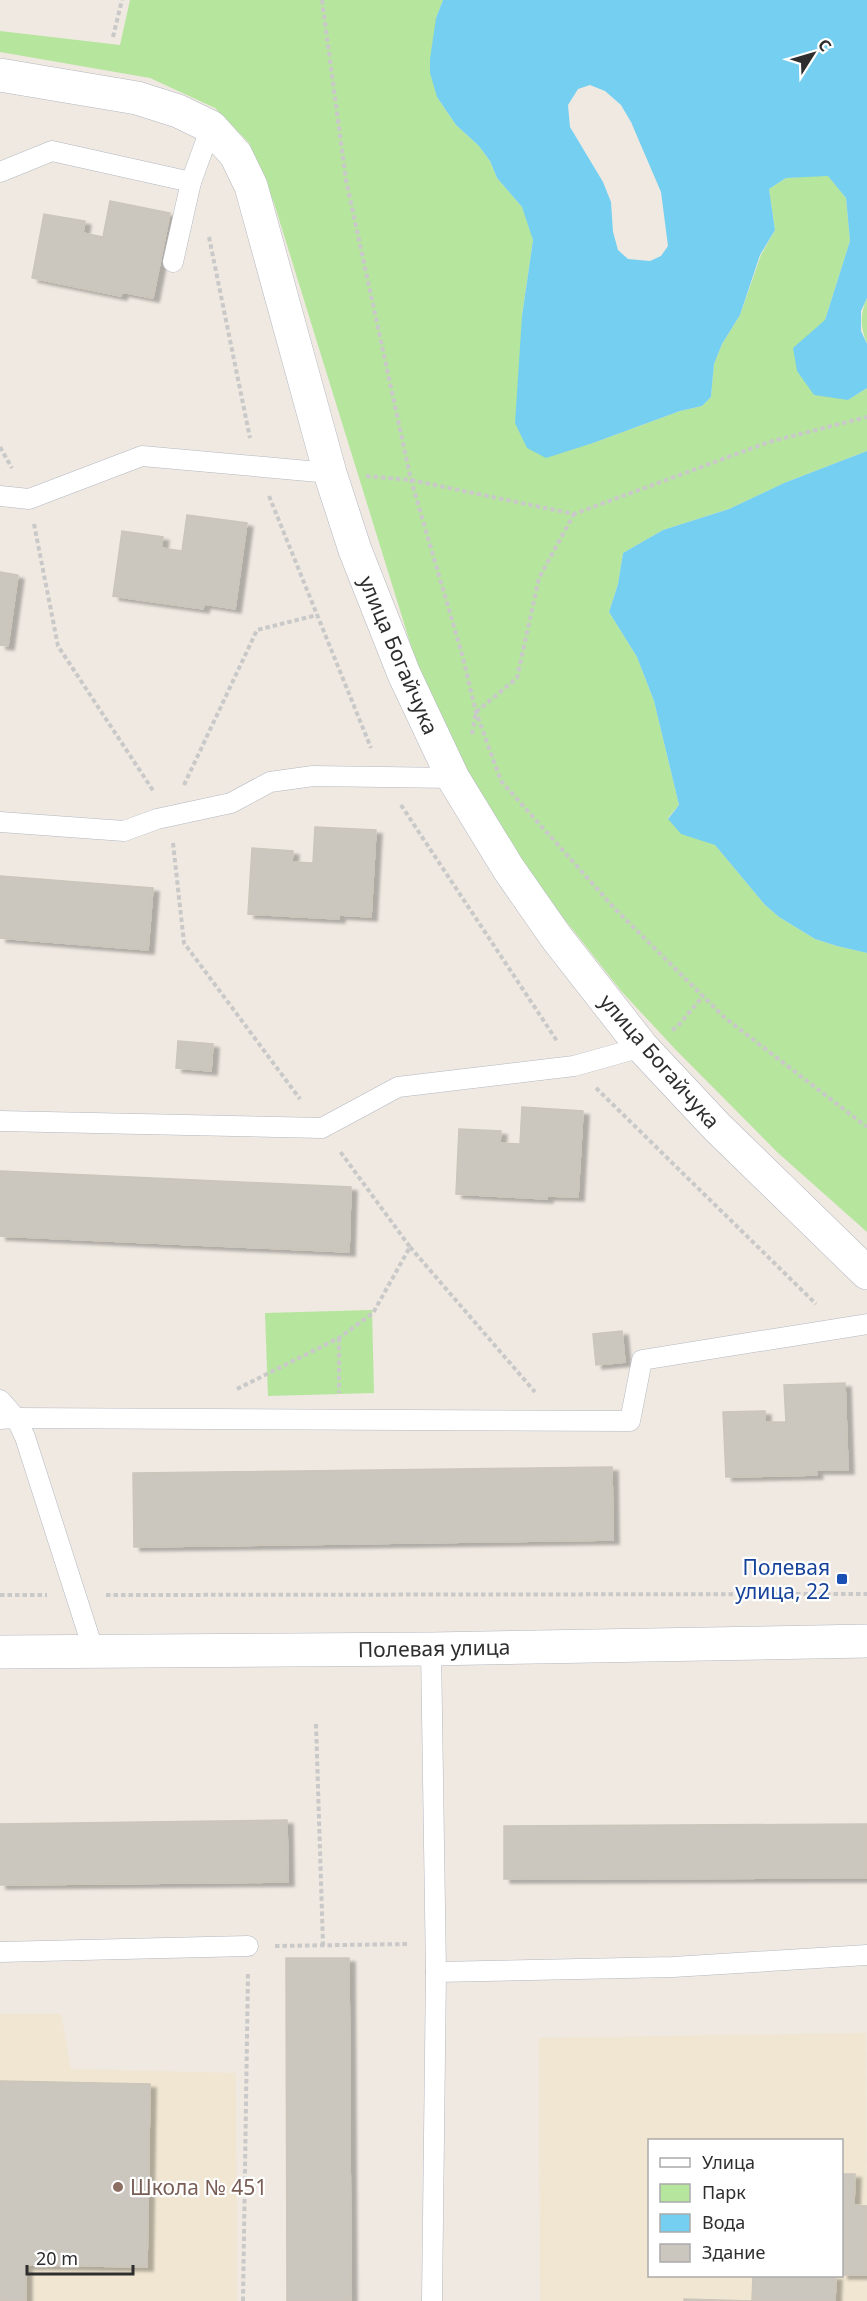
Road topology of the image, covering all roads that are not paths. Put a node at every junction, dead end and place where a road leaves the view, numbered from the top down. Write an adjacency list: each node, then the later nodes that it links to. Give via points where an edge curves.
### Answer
1 (0, 75): 2 (street, улица Богайчука, via 137,98)
2 (211, 127): 4 (lane); 6 (street, улица Богайчука, via 236,155 251,186)
3 (0, 172): 4 (lane, via 52,151)
4 (191, 182): 5 (lane)
5 (173, 262)
6 (330, 473): 7 (lane, via 142,456 29,499); 8 (street, улица Богайчука, via 392,643)
7 (0, 496)
8 (453, 778): 9 (lane, via 313,776 270,782 231,803 124,831); 10 (street, улица Богайчука, via 556,937)
9 (0, 822)
10 (642, 1047): 11 (lane, via 574,1066 398,1087 322,1128); 12 (street, улица Богайчука, via 717,1127)
11 (0, 1121)
12 (867, 1273)
13 (867, 1324): 15 (lane, via 642,1360 630,1421)
14 (0, 1400): 15 (lane)
15 (8, 1419): 18 (lane, via 24,1437)
16 (867, 1641): 17 (street, Полевая улица)
17 (431, 1649): 18 (street, Полевая улица); 23 (lane)
18 (94, 1652): 19 (street, Полевая улица)
19 (0, 1653)
20 (248, 1946): 21 (lane)
21 (0, 1952)
22 (867, 1955): 23 (lane, via 673,1967)
23 (436, 1972): 24 (lane)
24 (432, 2301)

